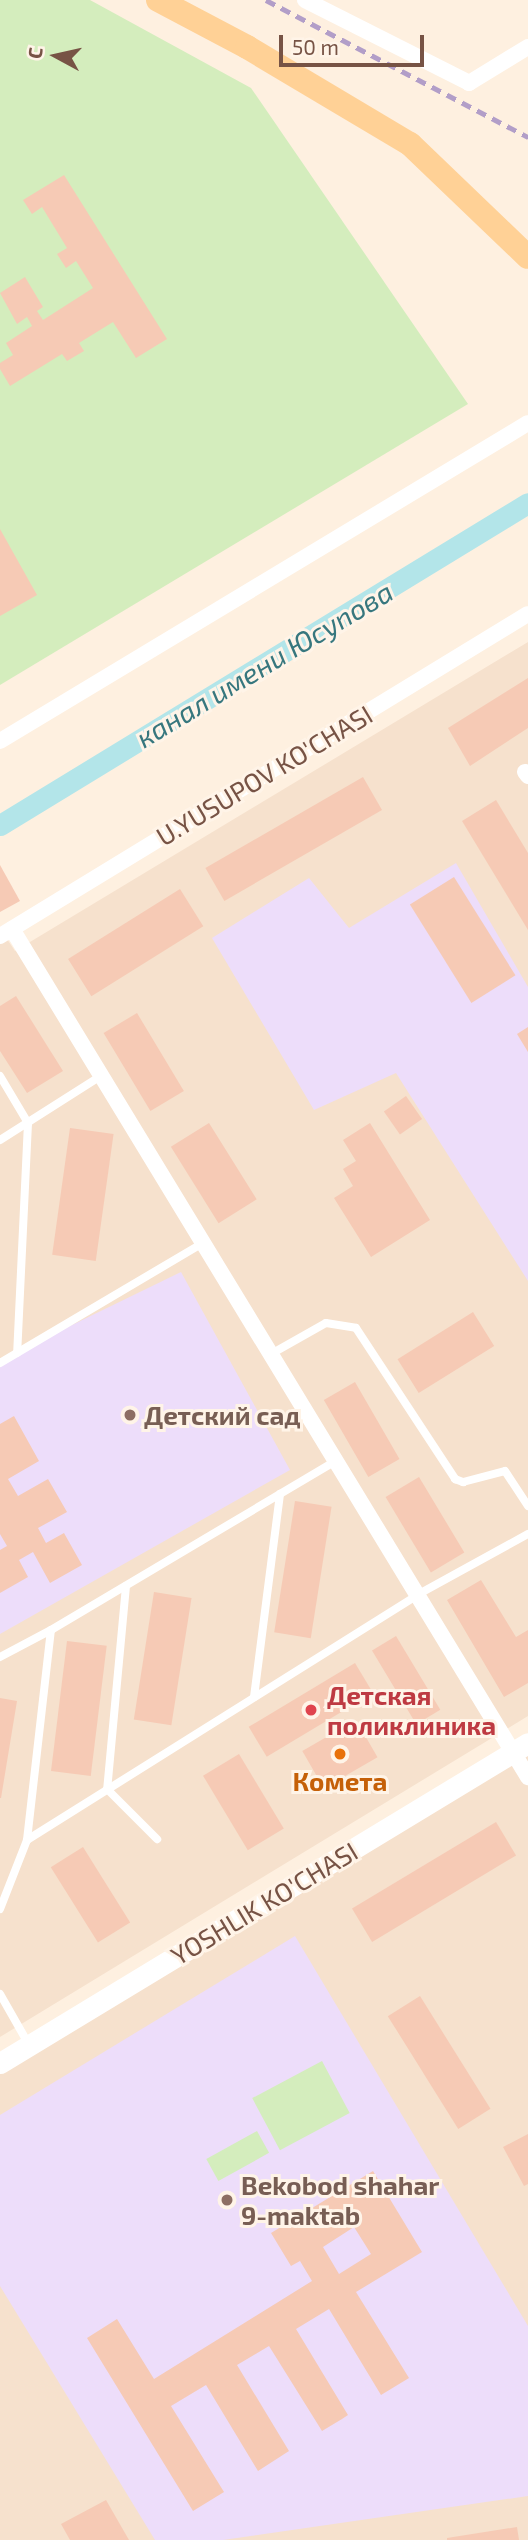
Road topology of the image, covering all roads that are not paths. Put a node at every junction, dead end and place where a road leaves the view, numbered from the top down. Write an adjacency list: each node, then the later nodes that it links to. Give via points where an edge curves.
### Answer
1 (158, 0): 4 (main road, via 410,144)
2 (305, 0): 3 (street, via 469,83)
3 (528, 47)
4 (528, 257)
5 (528, 423): 7 (street)
6 (528, 614): 8 (street, U.YUSUPOV KO'CHASI)
7 (0, 741)
8 (6, 932): 10 (street)
9 (0, 1076): 11 (lane)
10 (101, 1076): 11 (lane); 13 (street)
11 (28, 1123): 12 (lane); 14 (lane)
12 (0, 1140)
13 (203, 1243): 14 (lane); 15 (street)
14 (17, 1353): 16 (lane)
15 (271, 1354): 17 (street); 19 (lane, via 326,1323 356,1328 455,1479 463,1482 505,1471)
16 (0, 1363)
17 (336, 1461): 18 (lane); 22 (street)
18 (280, 1494): 21 (lane); 25 (lane)
19 (528, 1506)
20 (528, 1534): 22 (lane)
21 (126, 1586): 23 (lane); 28 (lane)
22 (418, 1595): 25 (lane); 26 (street)
23 (51, 1630): 24 (lane); 30 (lane)
24 (0, 1657)
25 (254, 1697): 28 (lane)
26 (521, 1747): 27 (street); 33 (street, YOSHLIK KO'CHASI)
27 (528, 1777)
28 (107, 1789): 29 (lane); 30 (lane)
29 (157, 1839)
30 (27, 1840): 31 (lane)
31 (0, 1909)
32 (0, 1994): 33 (lane)
33 (29, 2046): 34 (street, YOSHLIK KO'CHASI)
34 (0, 2063)

